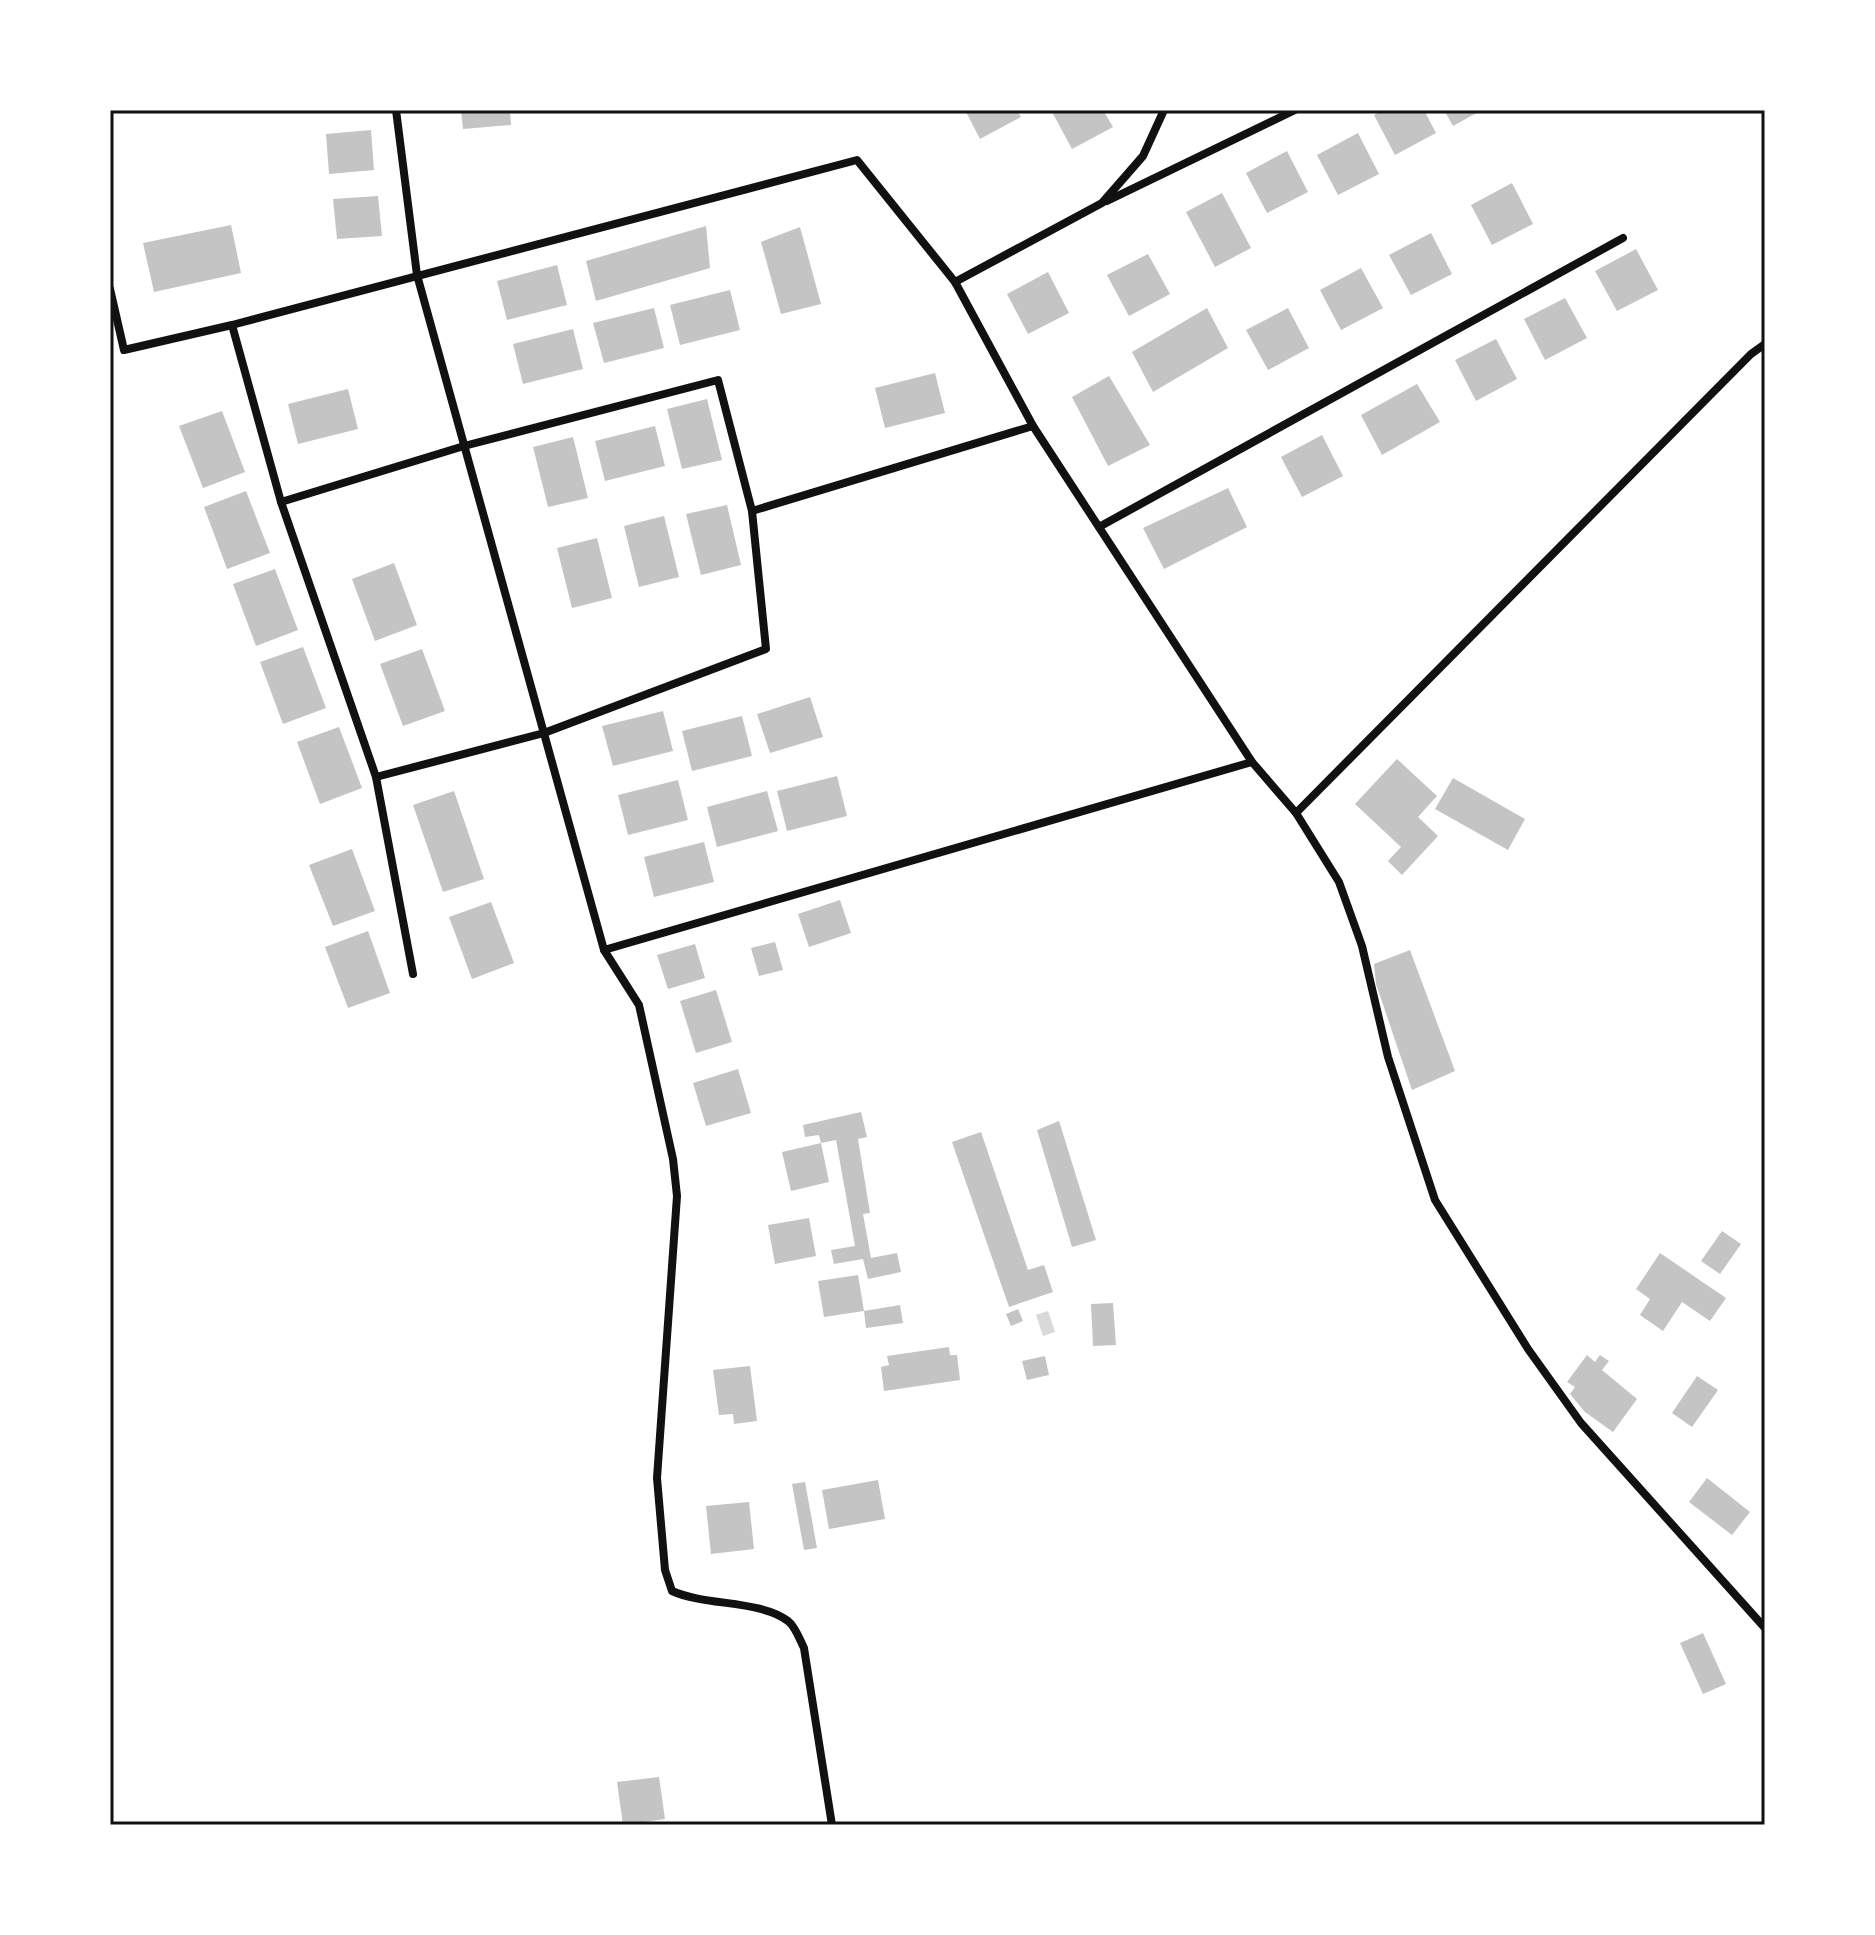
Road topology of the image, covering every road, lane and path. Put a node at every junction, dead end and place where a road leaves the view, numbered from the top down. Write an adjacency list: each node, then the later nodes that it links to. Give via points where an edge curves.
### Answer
1 (396, 110): 6 (street)
2 (1164, 110): 4 (street, via 1143,156)
3 (1295, 110): 4 (street)
4 (1102, 203): 7 (street)
5 (1623, 238): 15 (street)
6 (417, 275): 7 (street, via 857,160); 9 (street); 12 (street)
7 (955, 282): 11 (street)
8 (110, 289): 9 (street, via 124,350)
9 (232, 325): 13 (street)
10 (1765, 344): 19 (street, via 1545,558)
11 (1033, 426): 14 (street); 15 (street)
12 (464, 446): 13 (street); 14 (street, via 718,380); 16 (street)
13 (281, 502): 18 (street)
14 (752, 511): 16 (street, via 766,649)
15 (1099, 527): 17 (street)
16 (544, 733): 18 (street); 20 (street)
17 (1252, 762): 19 (street); 20 (street)
18 (376, 777): 21 (street)
19 (1296, 813): 22 (street, via 1344,895 1362,946 1388,1057 1435,1200 1581,1423)
20 (604, 950): 23 (street, via 639,1005 677,1196 657,1478 665,1570 672,1591 688,1598 770,1612 791,1622 804,1648)
21 (413, 974)
22 (1765, 1628)
23 (832, 1825)

